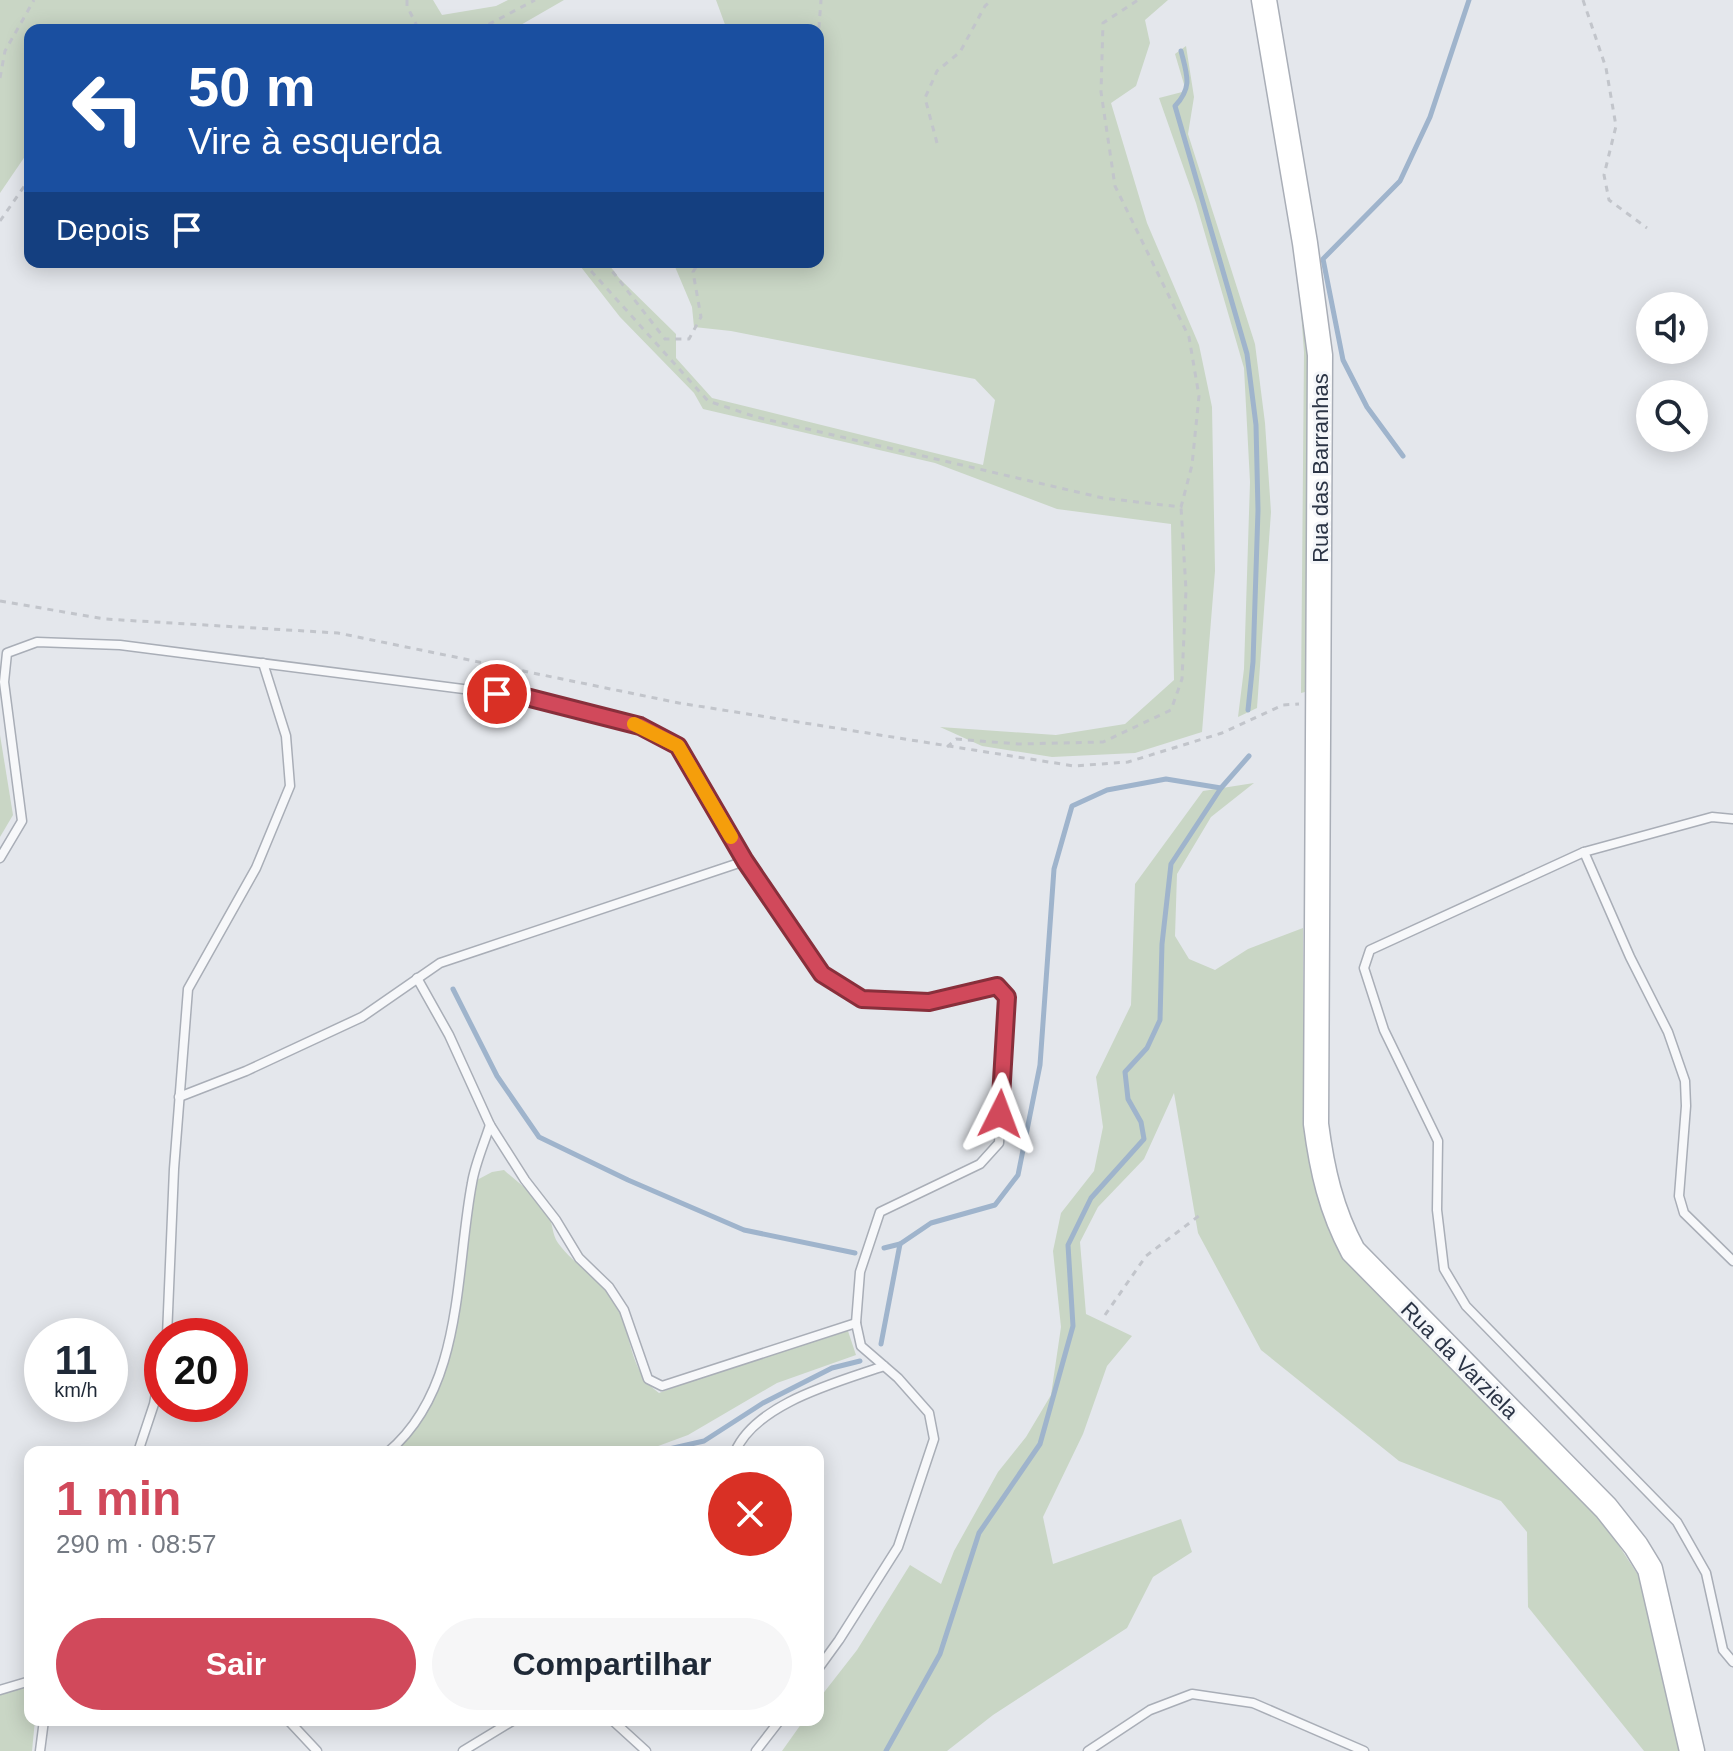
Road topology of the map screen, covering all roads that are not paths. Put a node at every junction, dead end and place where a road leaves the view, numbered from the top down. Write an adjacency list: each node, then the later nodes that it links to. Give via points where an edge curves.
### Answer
1 (1264, 0): 7 (main road, Rua das Barranhas, via 1320,355)
2 (263, 663): 5 (lane, via 120,645 37,642 7,653 4,682 22,821); 6 (lane, via 526,697 640,726 678,746); 9 (lane, via 286,736 290,786 256,868 188,989)
3 (1733, 819): 4 (lane, via 1712,817)
4 (1584, 852): 11 (lane, via 1668,1032 1685,1081 1679,1196 1684,1213); 20 (lane, via 1370,950 1364,968 1384,1030 1438,1141 1437,1210 1444,1269 1466,1306 1677,1522 1706,1573 1723,1650)
5 (0, 858)
6 (745, 861): 8 (lane, via 440,963); 13 (lane, via 822,974 862,999 929,1002 997,986 1007,997 999,1143 980,1164 880,1212 860,1272)
7 (1316, 940): 35 (main road, Rua da Varziela, via 1316,1124 1339,1225 1353,1251 1606,1508 1636,1546 1658,1595)
8 (417, 978): 9 (lane, via 362,1017); 10 (lane)
9 (179, 1097): 12 (lane)
10 (490, 1125): 13 (lane, via 579,1258 624,1310 648,1379 662,1386); 17 (lane, via 472,1180 447,1356 428,1402)
11 (1733, 1261)
12 (168, 1318)
13 (856, 1323): 14 (lane, via 861,1346)
14 (884, 1366): 18 (lane, via 793,1398 742,1437); 19 (lane, via 929,1413 934,1439 898,1547)
15 (148, 1422): 16 (lane)
16 (140, 1446)
17 (395, 1446)
18 (738, 1446)
19 (824, 1661)
20 (1733, 1662)
21 (24, 1683): 22 (lane)
22 (0, 1690)
23 (43, 1726): 28 (lane)
24 (294, 1726): 29 (lane)
25 (504, 1726): 30 (lane)
26 (619, 1726): 31 (lane)
27 (775, 1726): 32 (lane)
28 (40, 1751)
29 (317, 1751)
30 (463, 1751)
31 (646, 1751)
32 (756, 1751)
33 (1088, 1751): 34 (lane, via 1150,1710 1192,1694 1253,1703)
34 (1364, 1751)
35 (1692, 1751)

